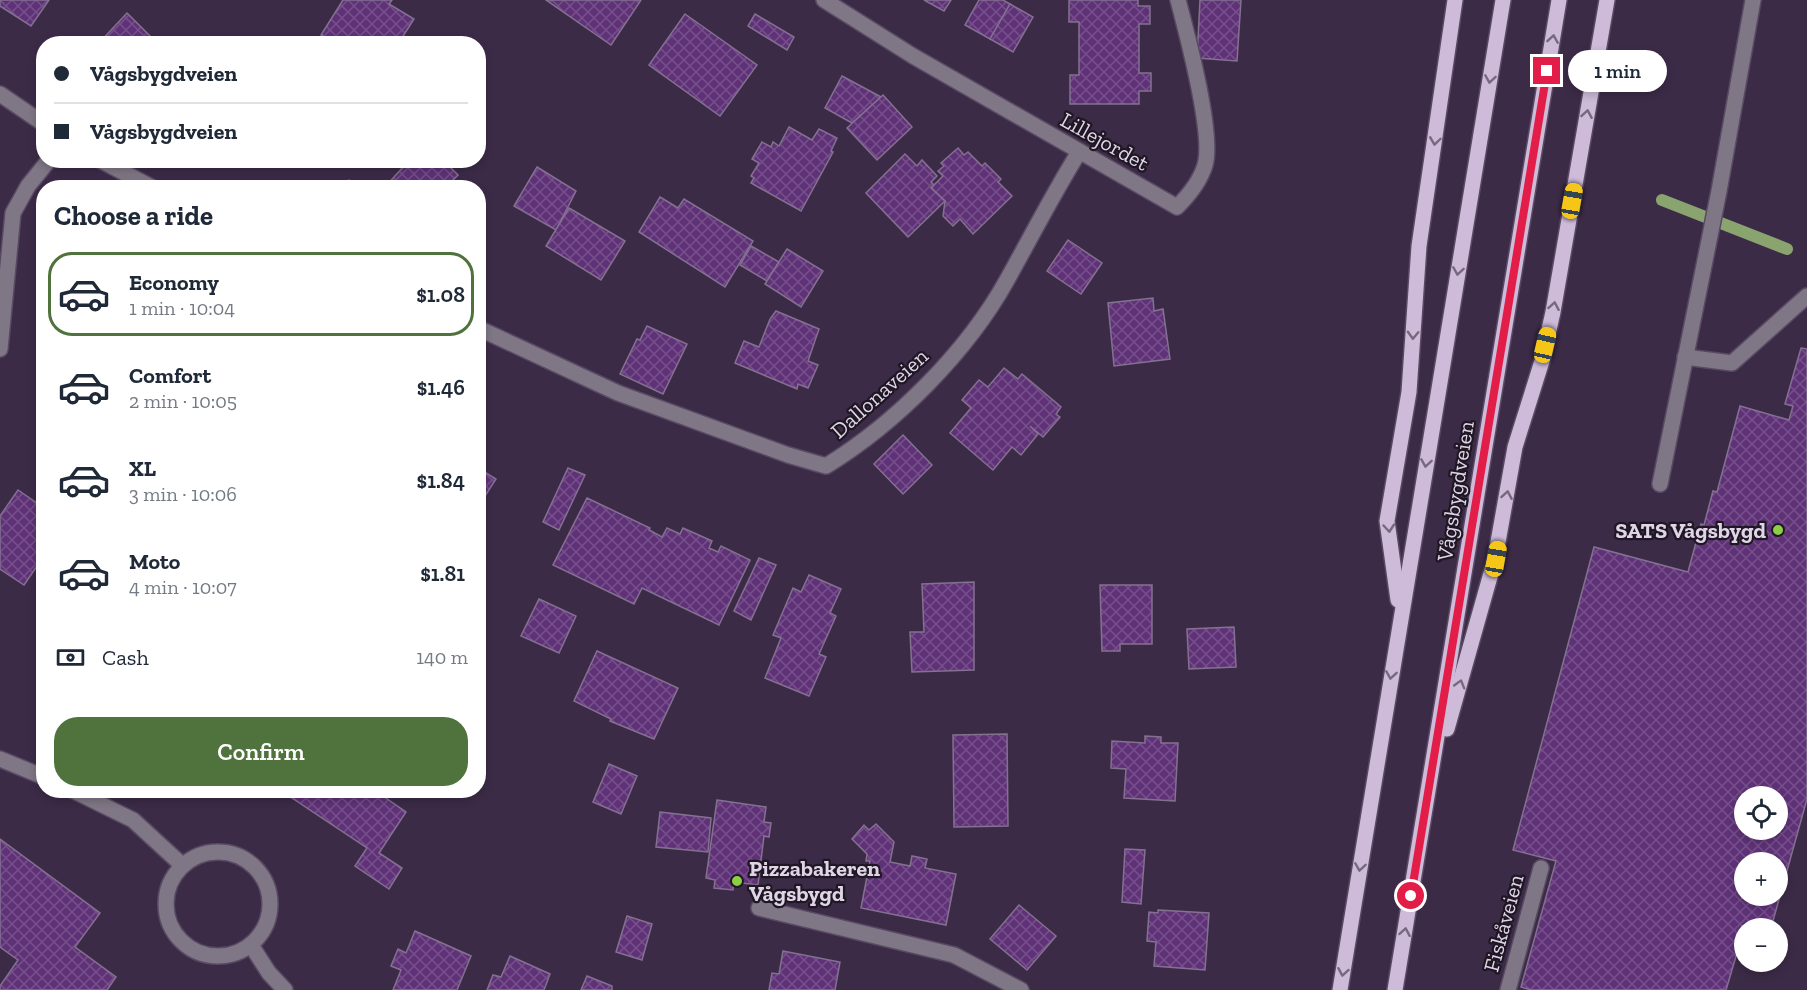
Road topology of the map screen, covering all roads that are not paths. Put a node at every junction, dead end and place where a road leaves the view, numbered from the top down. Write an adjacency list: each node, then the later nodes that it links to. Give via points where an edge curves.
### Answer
1 (824, 0): 10 (street, Lillejordet)
2 (1178, 0): 10 (street, Lillejordet, via 1204,113 1206,163 1192,193 1177,207)
3 (1455, 0): 19 (main road, one-way to 19, via 1419,246 1409,392 1387,521)
4 (1503, 0): 19 (main road, Vågsbygdveien, one-way to 19)
5 (1559, 0): 23 (main road, Vågsbygdveien, one-way to 5)
6 (1606, 0): 23 (main road, one-way to 6, via 1496,559 1515,447 1544,351)
7 (1753, 0): 17 (street)
8 (0, 94): 9 (street)
9 (36, 119)
10 (1079, 152): 15 (street, Dallonaveien, via 1006,281 948,363 885,423 826,466 618,393)
11 (43, 168): 16 (street, via 13,213)
12 (115, 168): 13 (street)
13 (138, 180)
14 (1807, 296): 17 (street, via 1732,363)
15 (486, 332)
16 (0, 349)
17 (1685, 357): 18 (street)
18 (1660, 484)
19 (1400, 617): 30 (main road, Vågsbygdveien, one-way to 30)
20 (0, 759): 21 (street)
21 (36, 774)
22 (89, 798): 24 (street, via 134,820)
23 (1427, 801): 31 (main road, Vågsbygdveien, one-way to 23)
24 (182, 865): 27 (street, via 165,897 172,932 200,954 218,957 236,954); 27 (street, via 197,855 215,851 247,860 259,871 267,885 269,918)
25 (1541, 868): 32 (street, Fiskåveien)
26 (759, 908): 29 (street, via 954,955)
27 (251, 945): 28 (street)
28 (285, 990)
29 (1021, 990)
30 (1340, 990)
31 (1395, 990)
32 (1508, 990)

